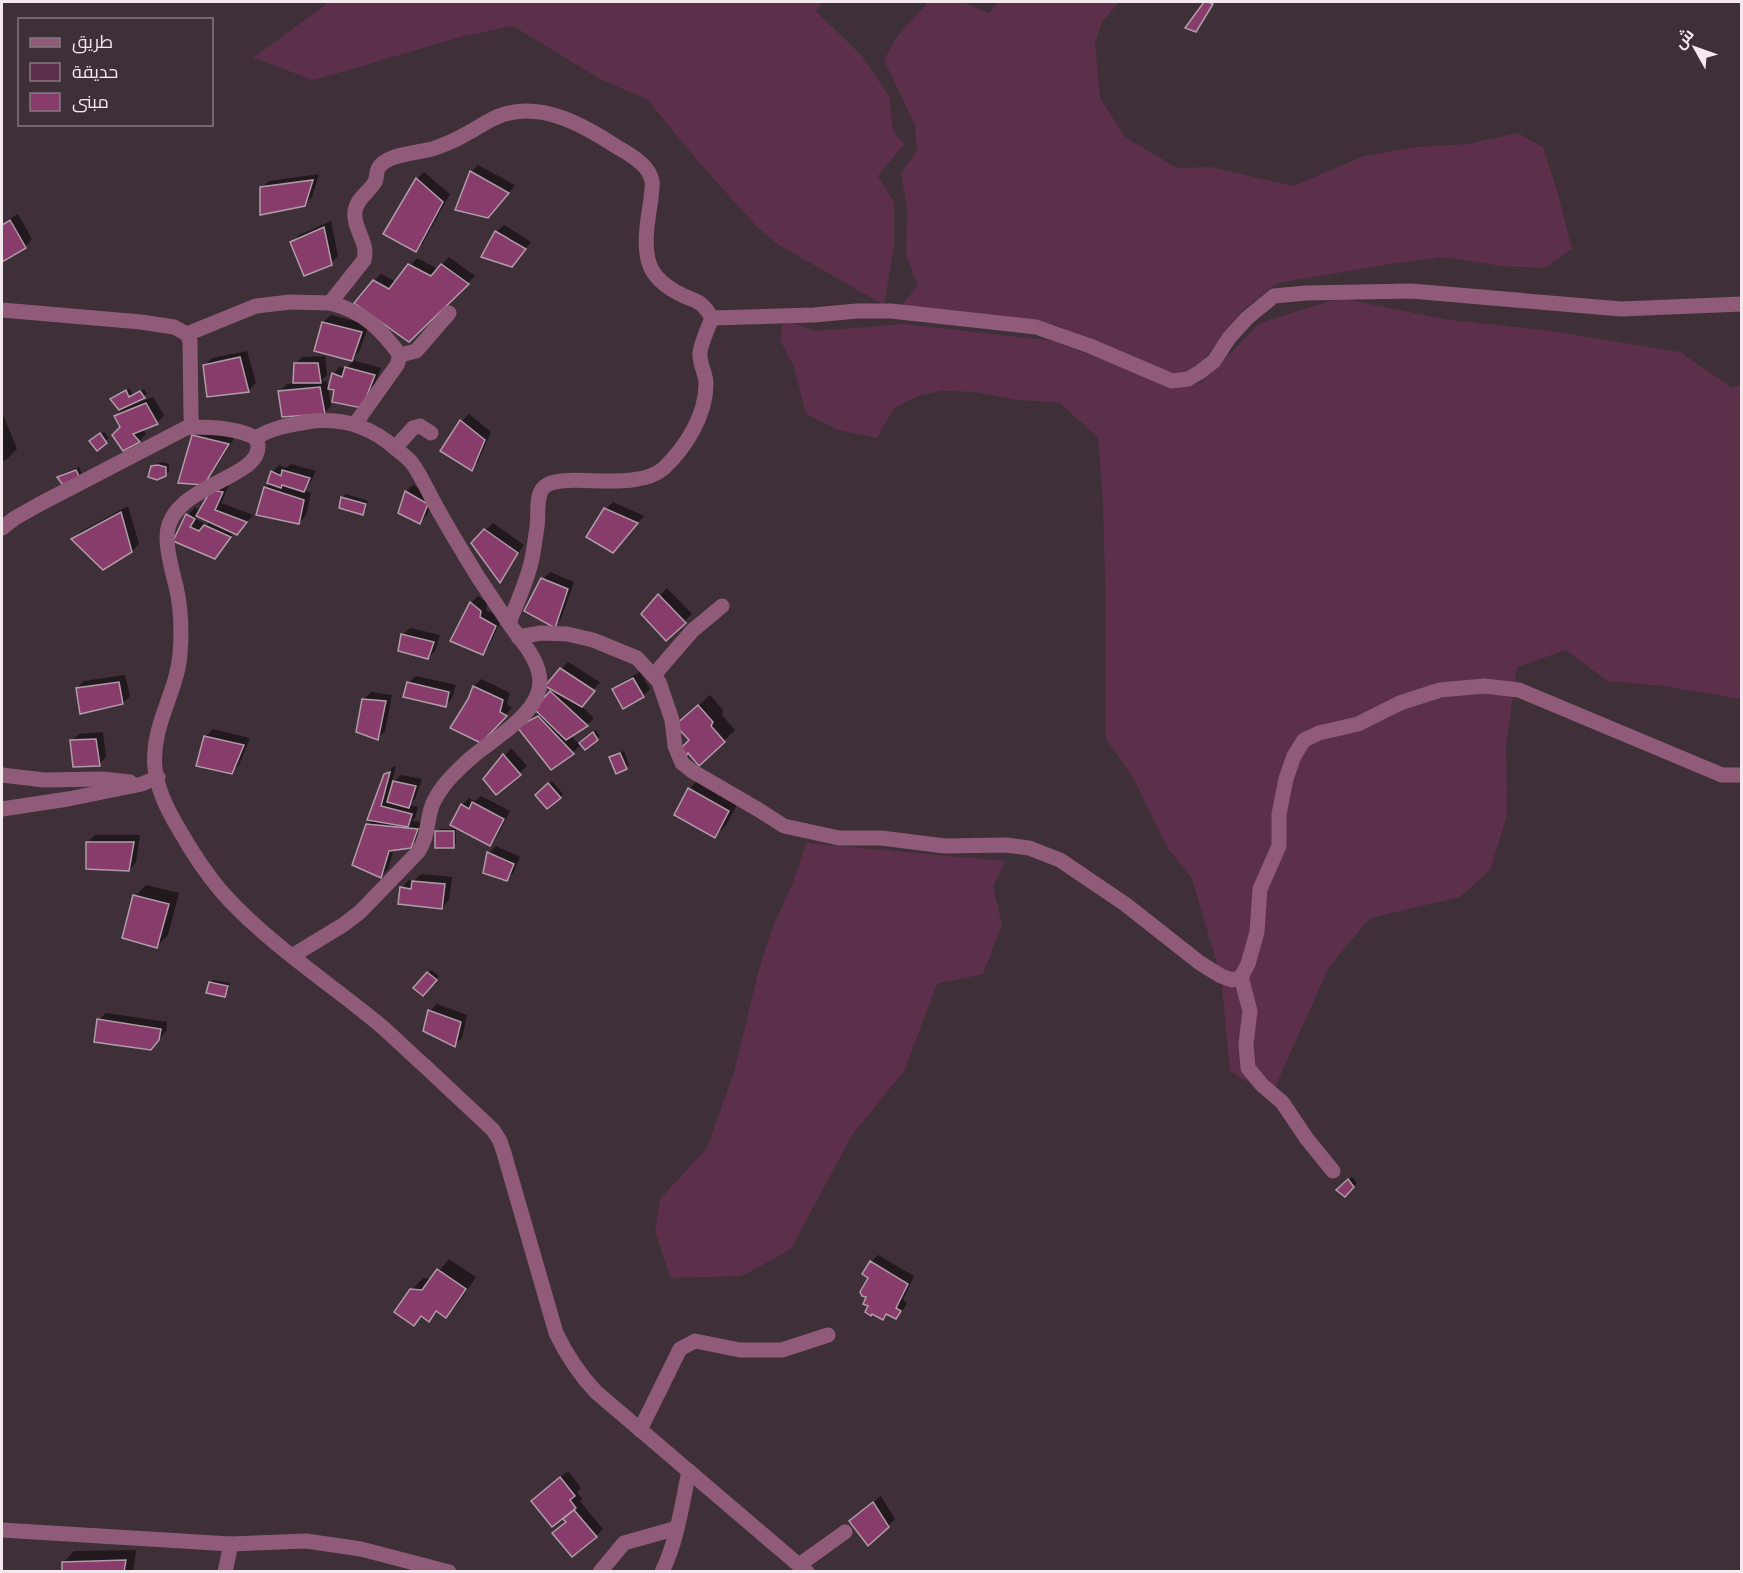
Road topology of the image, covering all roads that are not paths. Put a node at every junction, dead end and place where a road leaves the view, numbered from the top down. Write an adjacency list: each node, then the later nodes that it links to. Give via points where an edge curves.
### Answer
1 (330, 303): 5 (street, via 364,260 366,252 355,213 357,203 372,186 384,162 431,149 501,115 531,111 560,117 597,134 644,166 653,183 647,249 654,274 682,296 700,303); 6 (street, via 256,306); 7 (street, via 374,324)
2 (1742, 304): 5 (street, via 1621,309 1411,291 1274,296 1229,338 1214,361 1188,379 1172,381 1036,327 891,311)
3 (2, 310): 6 (street, via 141,322 174,327)
4 (449, 313): 7 (street, via 416,351)
5 (712, 318): 15 (street, via 700,351 705,396 686,441 653,476 607,482 561,481 543,489 531,563)
6 (187, 334): 9 (street)
7 (400, 355): 8 (street)
8 (356, 424): 11 (street, via 314,421 266,431); 12 (street)
9 (192, 427): 11 (street, via 232,430); 13 (street, via 38,505)
10 (431, 433): 12 (street, via 420,426 413,428)
11 (256, 438): 20 (street, via 256,456 250,463 190,498 169,523 169,559 181,621 180,655 156,740)
12 (395, 448): 15 (street, via 423,480)
13 (2, 528)
14 (722, 606): 17 (street, via 692,631)
15 (508, 623): 16 (street)
16 (518, 637): 17 (street, via 567,634 593,640 636,658); 23 (street, via 535,662 540,680 531,706 451,777 431,808 418,852 380,893 343,925)
17 (654, 675): 24 (street, via 666,699 682,762 784,826 839,837 1029,848 1060,860 1221,976)
18 (1742, 775): 24 (street, via 1722,775 1520,690 1484,686 1440,690 1400,703 1358,724 1319,733 1304,740 1286,779 1279,814 1279,846 1260,889 1257,932)
19 (2, 776): 21 (street)
20 (158, 777): 21 (street); 23 (street, via 172,818 195,858 220,890)
21 (142, 784): 22 (street)
22 (2, 809)
23 (292, 956): 27 (street, via 380,1026 493,1130 504,1153 556,1333 565,1352 596,1392)
24 (1241, 978): 25 (street, via 1250,1011 1248,1068 1282,1102)
25 (1333, 1171)
26 (828, 1335): 27 (street, via 782,1350 740,1350 694,1341 680,1349)
27 (640, 1430): 28 (street)
28 (689, 1471): 29 (street); 33 (street)
29 (677, 1528): 36 (street, via 624,1543); 37 (street)
30 (2, 1530): 32 (street)
31 (845, 1532): 33 (street)
32 (231, 1544): 34 (street); 35 (street, via 306,1540 361,1549)
33 (803, 1568)
34 (225, 1572)
35 (449, 1572)
36 (600, 1572)
37 (662, 1572)

